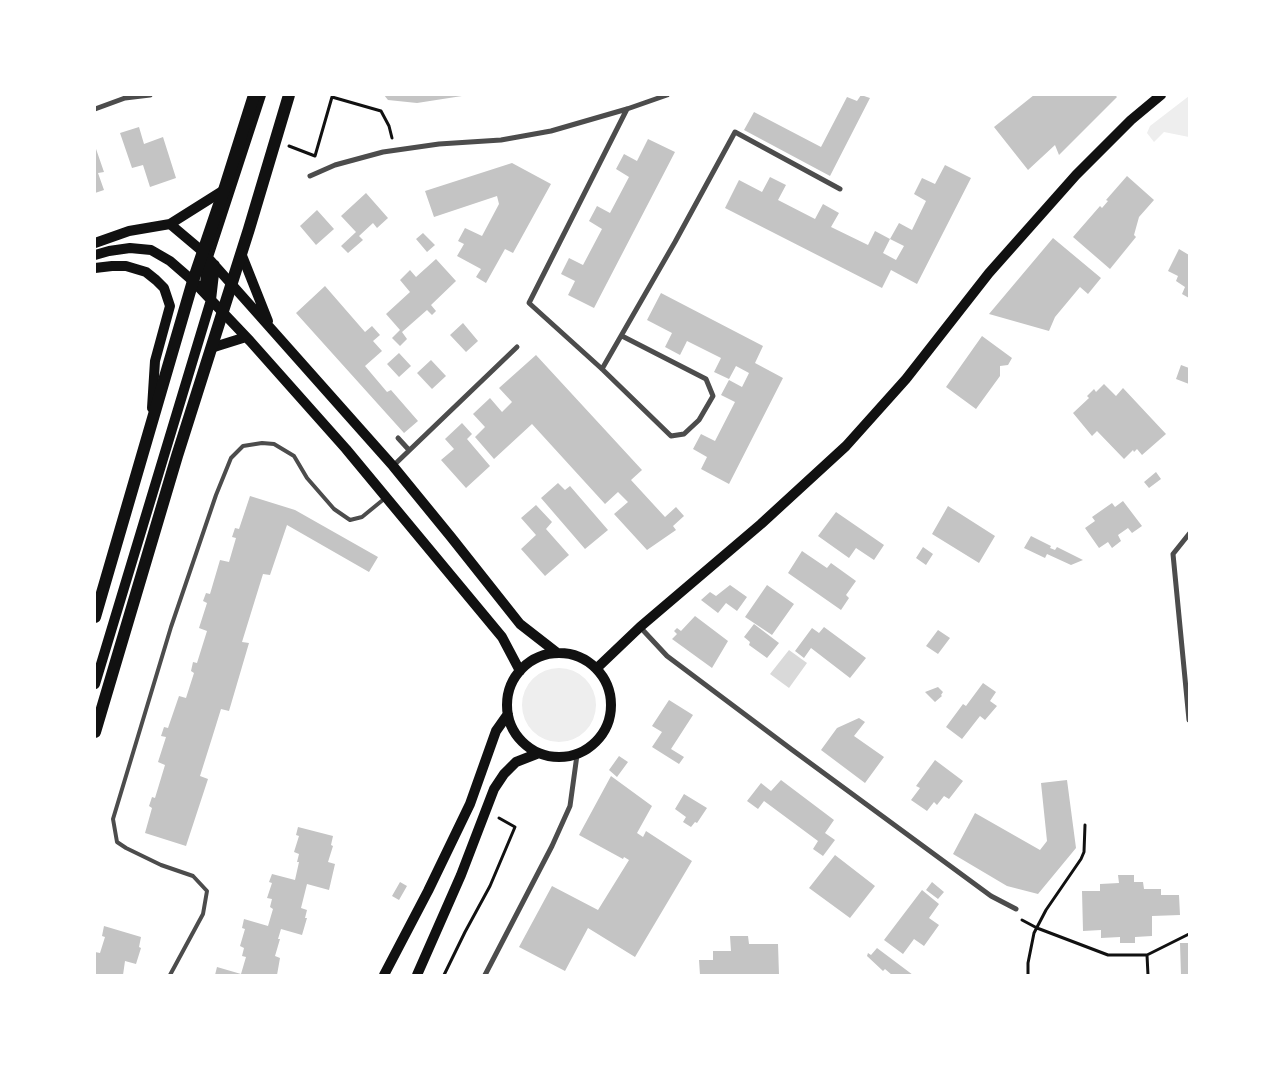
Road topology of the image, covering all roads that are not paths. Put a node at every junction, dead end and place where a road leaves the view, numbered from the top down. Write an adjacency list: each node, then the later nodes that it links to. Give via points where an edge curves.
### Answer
1 (150, 95): 8 (street, via 125,98)
2 (254, 95): 13 (main road)
3 (261, 95): 18 (main road)
4 (289, 95): 16 (main road)
5 (666, 95): 9 (street)
6 (1161, 95): 10 (main road)
7 (1166, 95): 10 (main road)
8 (95, 109)
9 (627, 109): 11 (street, via 501,140 394,150 335,165); 29 (street, via 529,303)
10 (1131, 120): 37 (main road, via 1076,175 996,266 906,379 846,446 762,524)
11 (310, 176)
12 (840, 189): 25 (street, via 735,132)
13 (224, 190): 14 (main road); 18 (main road)
14 (170, 224): 15 (main road, via 129,231); 18 (main road)
15 (95, 243)
16 (241, 253): 21 (main road); 24 (main road)
17 (95, 255): 20 (main road, via 130,248 151,250)
18 (209, 258): 20 (main road); 21 (main road); 22 (main road)
19 (95, 268): 30 (main road, via 126,266 146,272 164,288 170,306 155,361)
20 (193, 281): 22 (main road); 30 (main road)
21 (232, 284): 23 (main road); 24 (main road)
22 (207, 296): 23 (main road); 41 (main road)
23 (222, 312): 26 (main road); 28 (main road)
24 (271, 329): 33 (main road)
25 (622, 336): 29 (street); 29 (street, via 706,379 713,396 699,420 684,434 671,436)
26 (246, 337): 28 (main road); 34 (main road)
27 (517, 347): 32 (street)
28 (211, 348): 44 (main road)
29 (602, 369)
30 (151, 425): 36 (main road)
31 (398, 438): 32 (street)
32 (409, 450): 33 (street)
33 (393, 466): 38 (main road, via 520,624)
34 (386, 497): 40 (main road, via 502,637); 48 (lane, via 362,517 350,520 334,509 307,478 294,456 274,444 243,446 231,458 171,627 113,819 117,842 193,876 207,891 202,914)
35 (1189, 534): 43 (street, via 1173,554)
36 (95, 617)
37 (640, 627): 39 (main road); 47 (street, via 667,656 791,750 991,896)
38 (556, 652): 39 (main road, via 571,653); 40 (main road, via 542,655)
39 (597, 668): 46 (main road, via 607,682 612,699 611,717 604,733)
40 (520, 671): 42 (main road, via 509,691)
41 (95, 684)
42 (508, 714): 45 (main road, via 518,738); 49 (main road, via 496,731 470,804)
43 (1189, 720)
44 (95, 732)
45 (539, 754): 46 (main road); 50 (main road, via 516,762 494,789)
46 (577, 755): 51 (street, via 570,806)
47 (1016, 908)
48 (170, 975)
49 (384, 975)
50 (418, 975)
51 (485, 975)

